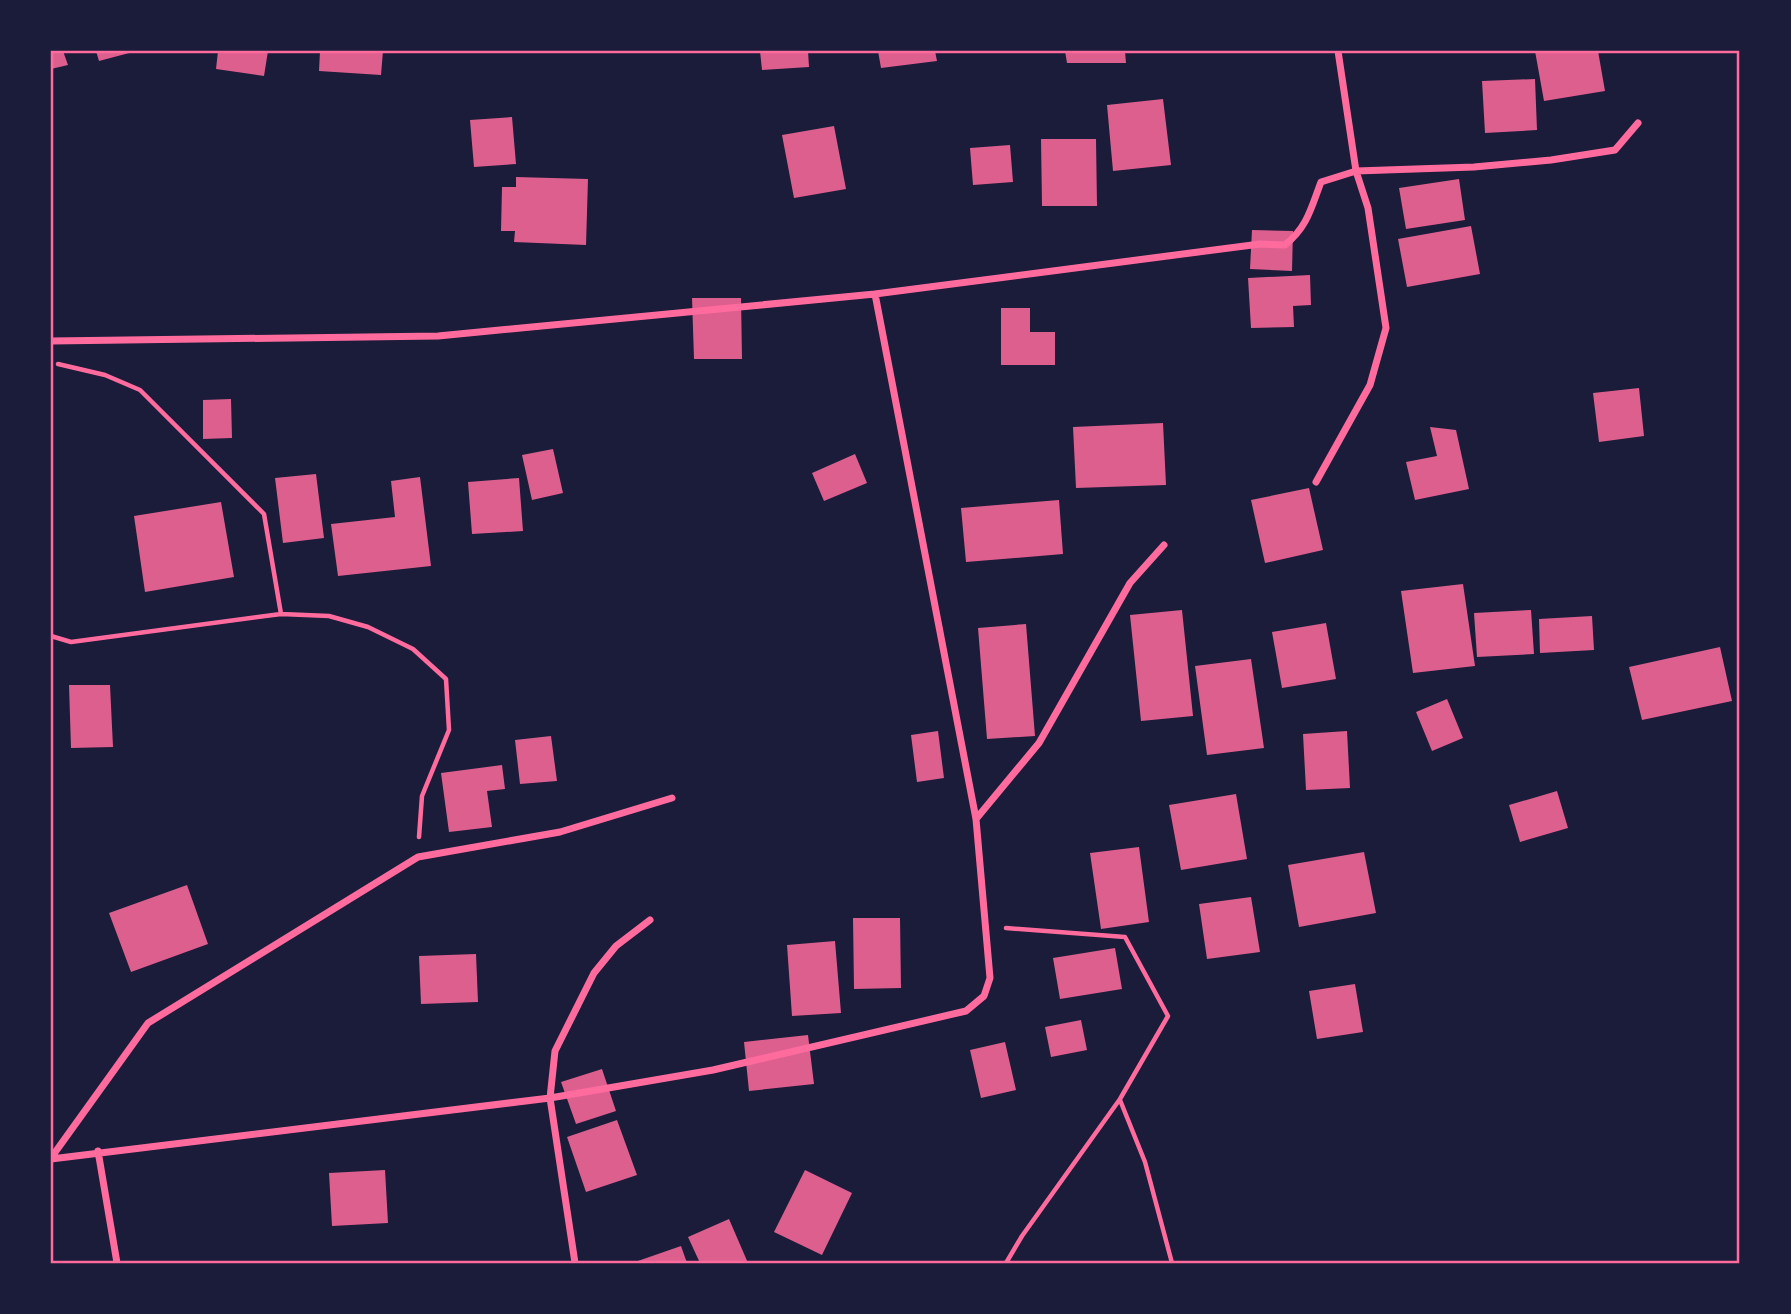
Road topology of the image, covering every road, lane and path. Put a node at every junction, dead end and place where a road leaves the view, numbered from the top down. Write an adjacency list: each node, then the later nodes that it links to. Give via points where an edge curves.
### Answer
1 (1338, 51): 3 (street)
2 (1638, 123): 3 (street, via 1615,150 1474,167)
3 (1356, 171): 4 (street, via 1321,182 1300,233 1285,245 1260,244); 7 (street, via 1368,208 1386,328 1370,385)
4 (876, 294): 5 (street, via 438,336); 12 (street)
5 (51, 341)
6 (51, 362): 9 (path, via 105,375 140,390 264,514)
7 (1316, 482)
8 (1164, 545): 12 (street, via 1130,583 1038,743)
9 (281, 614): 10 (path, via 71,642); 13 (path, via 329,616 368,627 413,649 446,680 449,730 422,796)
10 (51, 636)
11 (672, 798): 13 (street, via 560,832)
12 (976, 819): 15 (street)
13 (418, 857): 19 (street, via 148,1023)
14 (650, 920): 16 (street, via 616,946 594,973 555,1051)
15 (984, 926): 16 (street, via 990,978 984,996 966,1011 713,1070); 17 (path, via 1125,937 1168,1016)
16 (550, 1098): 18 (street); 21 (street)
17 (1119, 1100): 22 (path); 23 (path, via 1145,1162)
18 (98, 1151): 19 (street); 20 (street)
19 (51, 1158)
20 (117, 1263)
21 (575, 1263)
22 (1006, 1263)
23 (1172, 1263)

